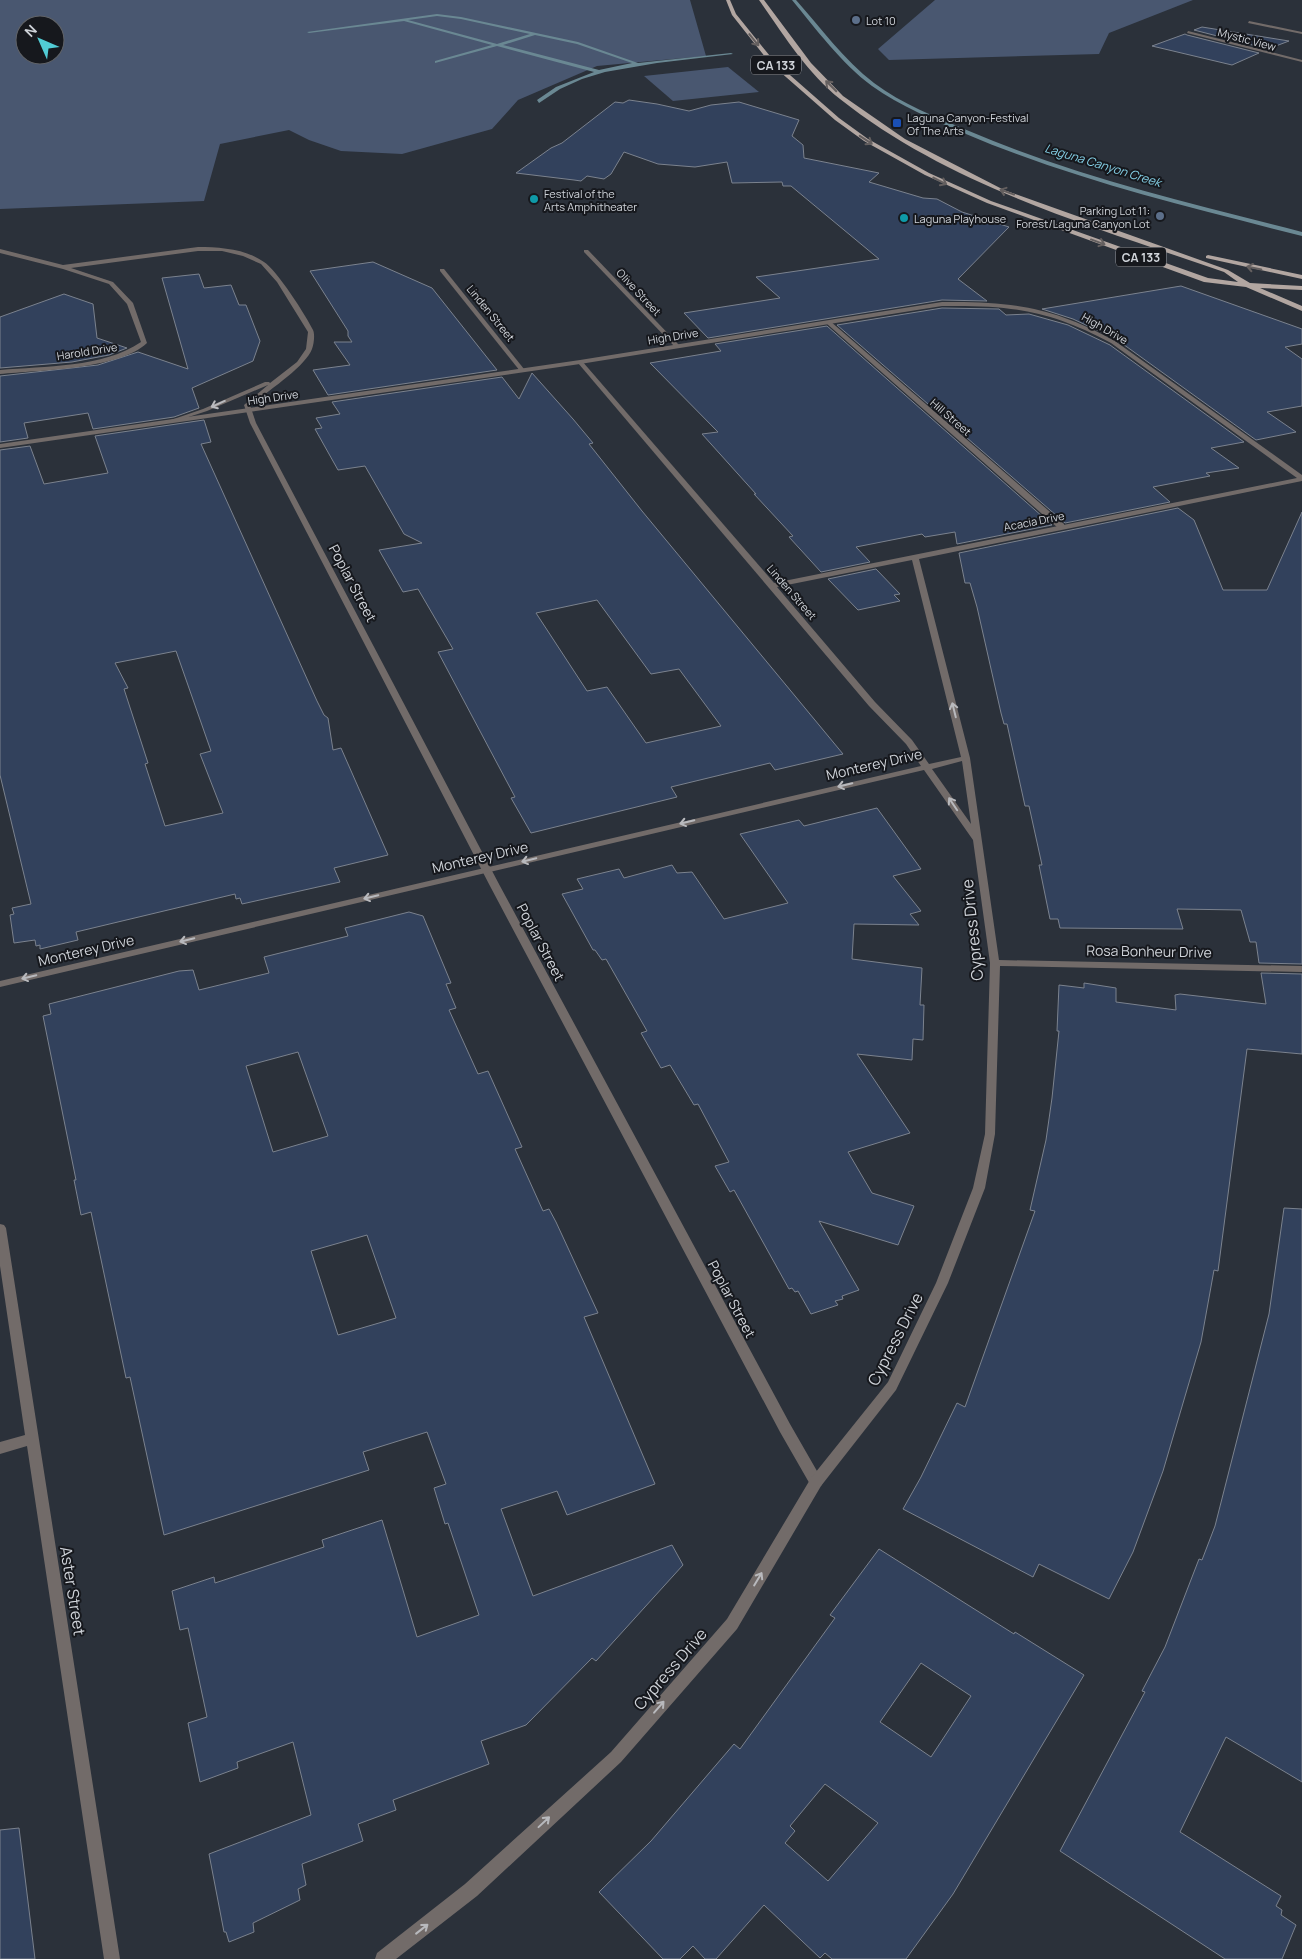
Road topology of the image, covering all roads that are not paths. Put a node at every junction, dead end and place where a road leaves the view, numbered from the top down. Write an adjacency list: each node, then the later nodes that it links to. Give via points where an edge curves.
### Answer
1 (728, 0): 8 (main road, CA 133, one-way to 8, via 734,14 772,62 837,119)
2 (761, 0): 7 (main road, CA 133, one-way to 2, via 868,118 841,97 809,64)
3 (1249, 22): 5 (street)
4 (1188, 32): 6 (street, Mystic View)
5 (1302, 33)
6 (1302, 61)
7 (927, 154): 8 (main road); 9 (main road, CA 133, one-way to 7, via 1002,191)
8 (897, 158): 15 (main road, CA 133, one-way to 15, via 955,188 1036,219 1207,280)
9 (1152, 243): 14 (main road, CA 133, one-way to 9); 15 (main road, CA 133, via 1226,271)
10 (0, 251): 12 (street)
11 (586, 251): 19 (street, Olive Street)
12 (63, 267): 22 (street, Harold Drive, via 111,283 130,304 144,343 136,351 116,359); 23 (street, via 198,249 222,249 263,263 279,281 311,332 309,349 299,363)
13 (442, 270): 21 (street, Linden Street)
14 (1302, 277)
15 (1248, 285): 16 (main road); 17 (main road, CA 133)
16 (1302, 288)
17 (1302, 309)
18 (828, 322): 19 (street, High Drive); 27 (street, High Drive, via 942,304 1018,305 1050,313 1085,325 1113,342); 28 (street, Hill Street)
19 (677, 346): 20 (street, High Drive)
20 (580, 362): 21 (street, High Drive); 30 (street, Linden Street)
21 (522, 370): 24 (street, High Drive)
22 (0, 372)
23 (279, 378): 24 (street, via 247,405); 25 (street, one-way to 25)
24 (249, 411): 25 (street, High Drive); 34 (street, Poplar Street)
25 (167, 422): 26 (street, High Drive)
26 (0, 446)
27 (1302, 479): 28 (street, Acacia Drive)
28 (1061, 526): 29 (street, Acacia Drive)
29 (915, 557): 30 (street, Acacia Drive); 31 (street, Cypress Drive, one-way to 29)
30 (772, 586): 32 (street, Linden Street)
31 (966, 758): 32 (street, Monterey Drive); 33 (street, Cypress Drive)
32 (927, 766): 33 (street, Linden Street, one-way to 32); 34 (street, Monterey Drive, one-way to 34)
33 (979, 842): 35 (street, Cypress Drive)
34 (488, 870): 37 (street, Monterey Drive, one-way to 37); 41 (street, Poplar Street)
35 (995, 962): 36 (street, Rosa Bonheur Drive); 41 (street, Cypress Drive, via 990,1134 979,1188 942,1283 892,1386)
36 (1302, 969)
37 (0, 984)
38 (0, 1228): 39 (street, Aster Street)
39 (31, 1439): 40 (street); 42 (street, Aster Street)
40 (0, 1448)
41 (816, 1482): 43 (street, Cypress Drive, one-way to 41, via 471,1890 616,1757 732,1624)
42 (112, 1959)
43 (383, 1959)

